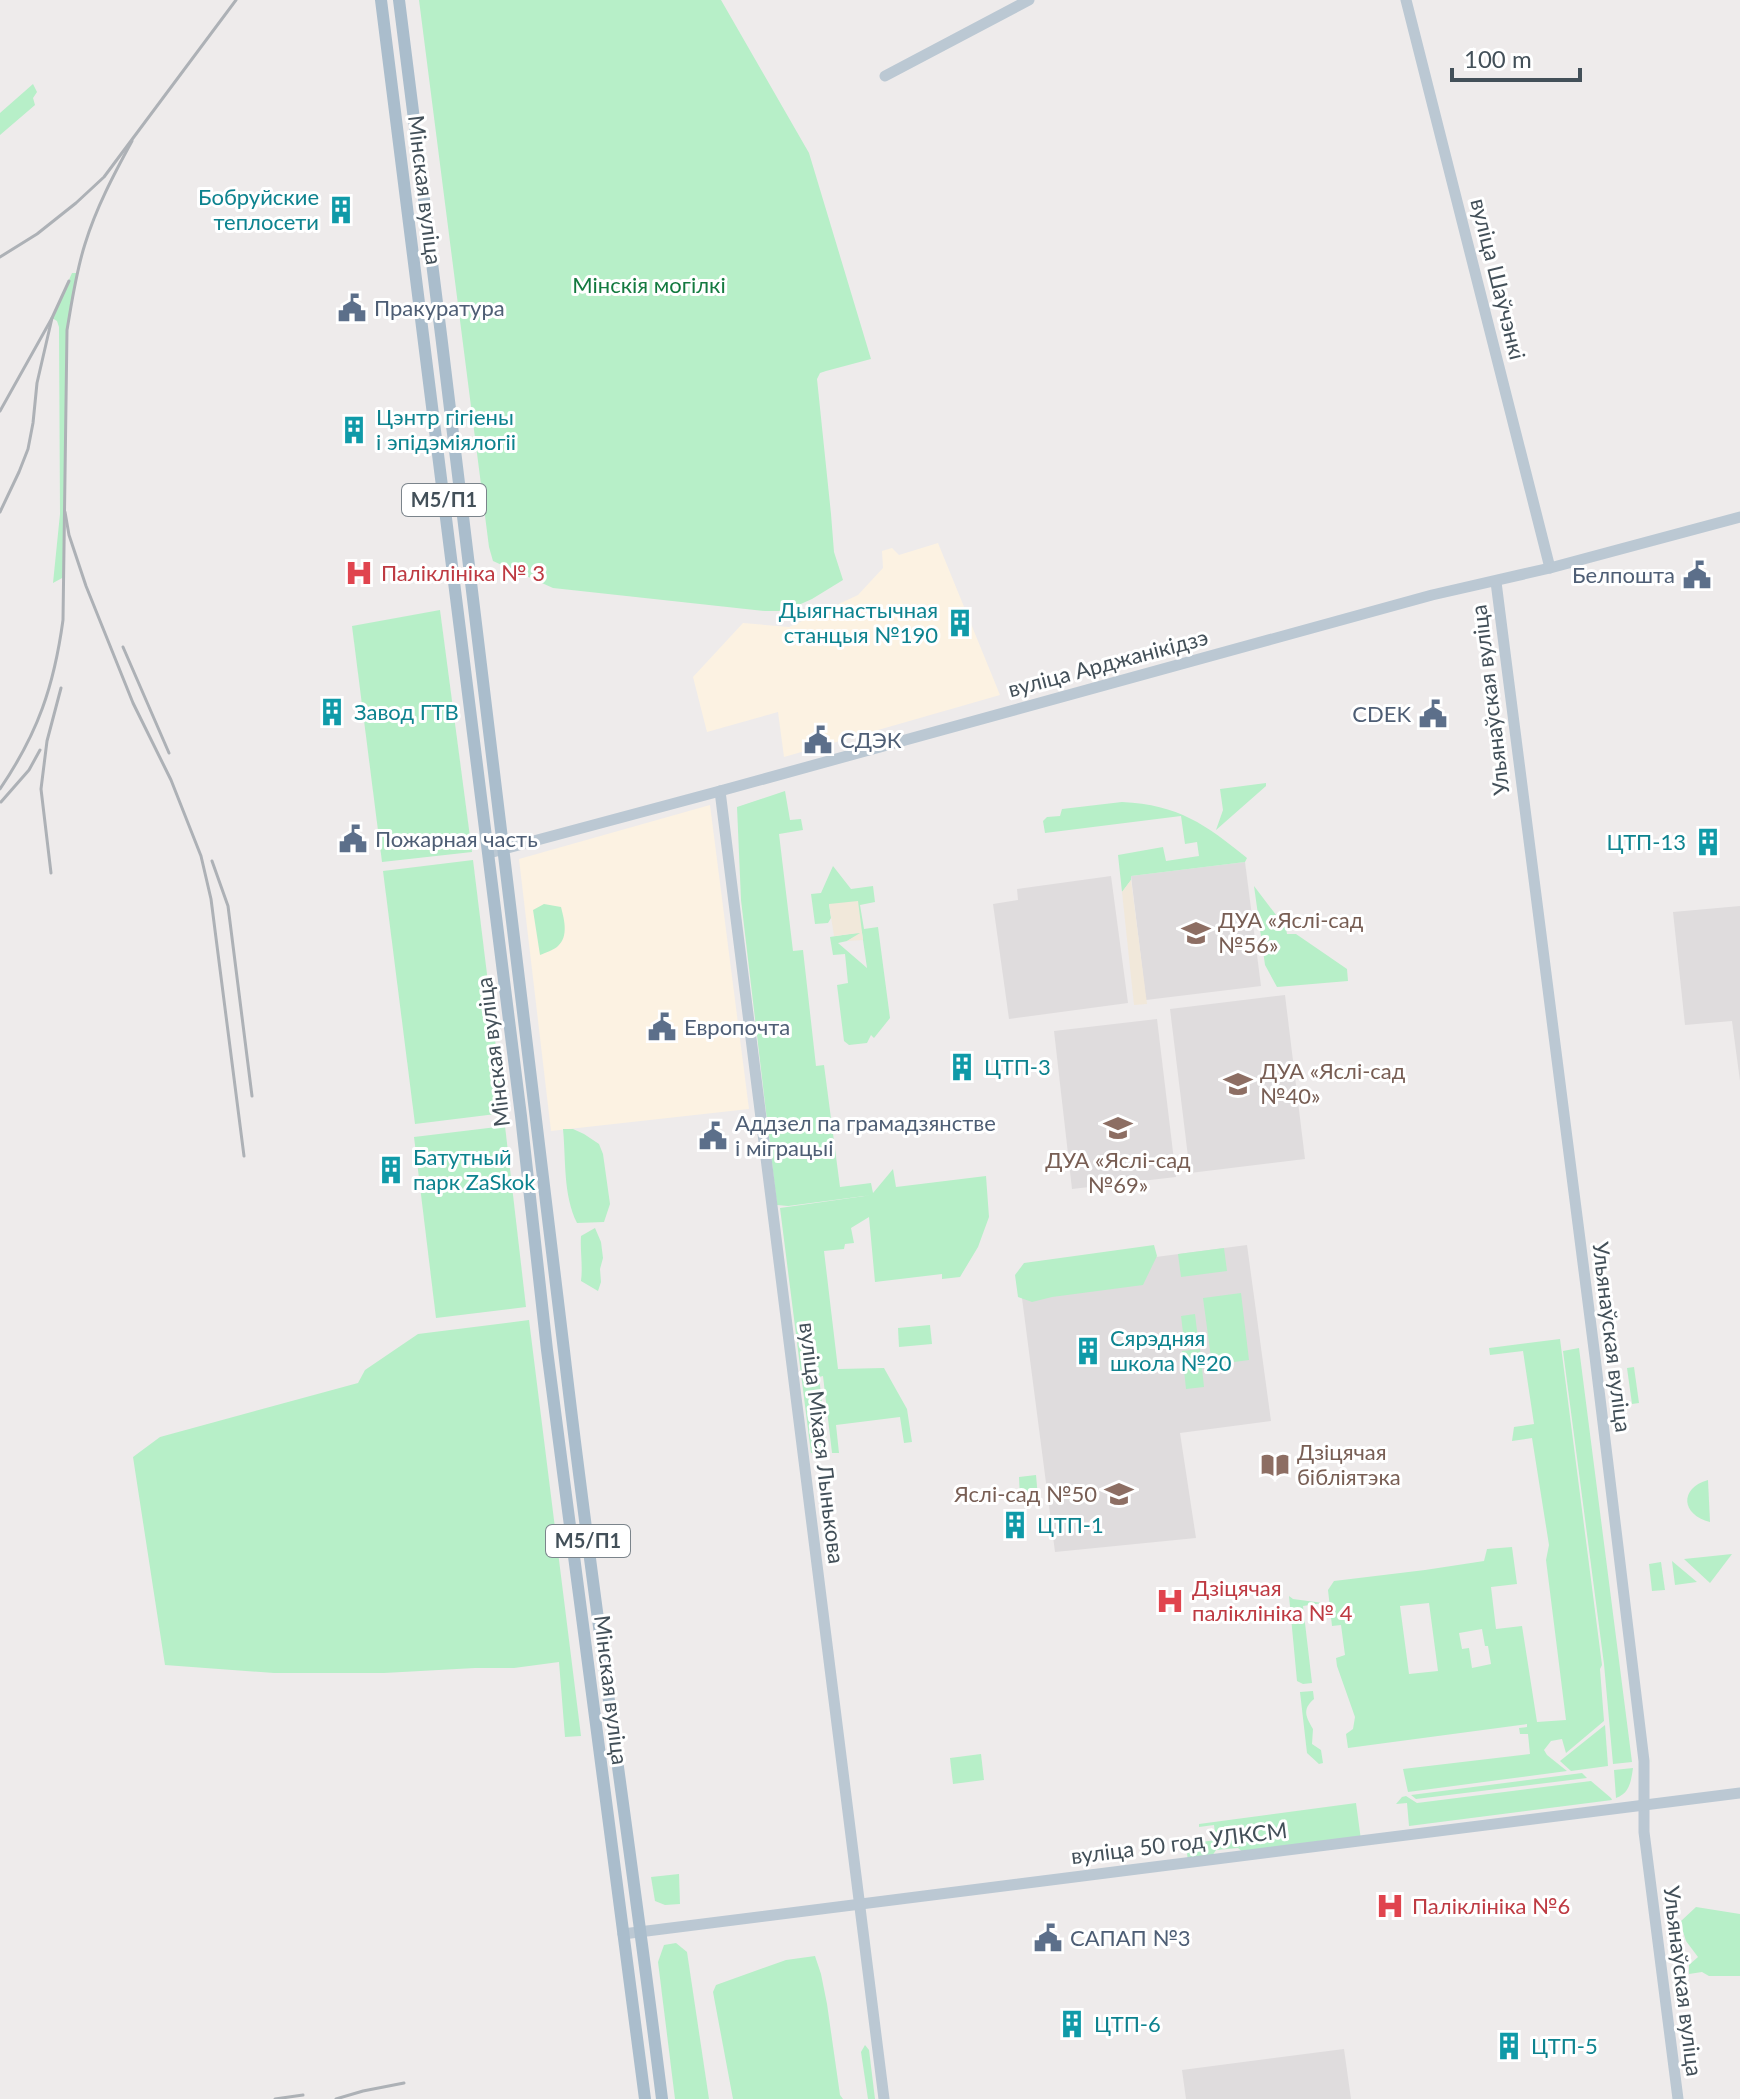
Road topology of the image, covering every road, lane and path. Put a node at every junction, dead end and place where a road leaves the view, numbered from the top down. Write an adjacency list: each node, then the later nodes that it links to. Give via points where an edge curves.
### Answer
1 (381, 0): 11 (main road, Мінская вуліца / М5/П1)
2 (399, 0): 10 (main road, Мінская вуліца / М5/П1)
3 (1029, 0): 5 (main road)
4 (1406, 0): 7 (main road, вуліца Шаўчэнкі)
5 (885, 76)
6 (1740, 517): 7 (main road, вуліца Арджанікідзэ)
7 (1550, 568): 8 (main road, вуліца Арджанікідзэ)
8 (1496, 582): 9 (main road, вуліца Арджанікідзэ, via 1432,595); 17 (main road, Ульянаўская вуліца, via 1620,1564)
9 (720, 791): 10 (main road, вуліца Арджанікідзэ); 18 (main road, вуліца Міхася Лынькова)
10 (505, 849): 11 (main road, вуліца Арджанікідзэ); 12 (main road, Мінская вуліца / М5/П1)
11 (489, 853): 13 (main road, Мінская вуліца / М5/П1)
12 (551, 1240): 13 (main road, via 542,1248); 14 (main road, Мінская вуліца / М5/П1)
13 (535, 1243): 15 (main road, Мінская вуліца / М5/П1)
14 (613, 1739): 15 (main road); 19 (main road, Мінская вуліца / М5/П1)
15 (597, 1741): 20 (main road, Мінская вуліца / М5/П1)
16 (1740, 1793): 17 (main road, вуліца 50 год УЛКСМ)
17 (1645, 1805): 18 (main road, вуліца 50 год УЛКСМ); 24 (main road, Ульянаўская вуліца, via 1644,1832)
18 (859, 1903): 19 (main road, вуліца 50 год УЛКСМ); 23 (main road, вуліца Міхася Лынькова)
19 (640, 1932): 20 (main road, вуліца 50 год УЛКСМ); 22 (main road, Мінская вуліца / М5/П1)
20 (623, 1934): 21 (main road, Мінская вуліца / М5/П1)
21 (645, 2099)
22 (662, 2099)
23 (884, 2099)
24 (1678, 2099)

